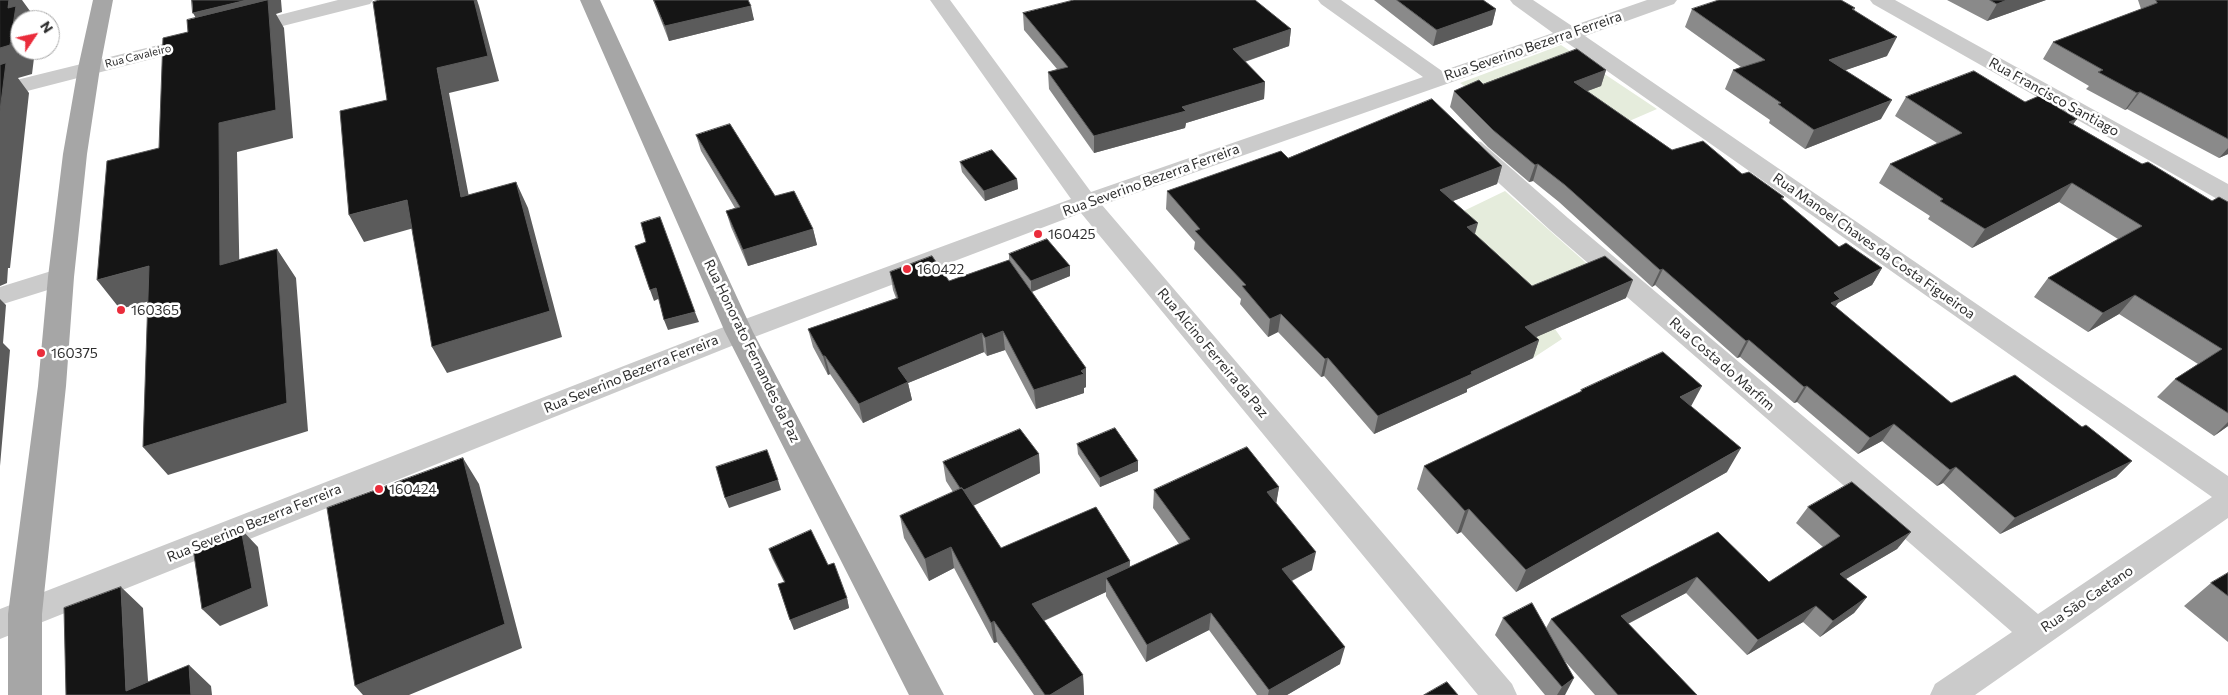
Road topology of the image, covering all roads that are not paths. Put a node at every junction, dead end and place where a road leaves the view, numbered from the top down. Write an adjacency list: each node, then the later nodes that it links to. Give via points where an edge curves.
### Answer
1 (103, 0): 10 (main road)
2 (363, 0): 10 (street, Rua Cavaleiro)
3 (590, 0): 19 (main road, Rua Honorato Fernandes da Paz)
4 (940, 0): 16 (street, Rua Alcino Ferreira da Paz)
5 (1328, 0): 11 (street)
6 (1520, 0): 9 (street, Rua Manoel Chaves da Costa Figueiroa)
7 (1667, 0): 9 (street, Rua Severino Bezerra Ferreira)
8 (1880, 0): 15 (street, Rua Francisco Santiago)
9 (1568, 34): 11 (street, Rua Severino Bezerra Ferreira); 20 (street, Rua Manoel Chaves da Costa Figueiroa)
10 (89, 68): 12 (street, Rua Cavaleiro); 17 (main road)
11 (1426, 83): 13 (street); 16 (street, Rua Severino Bezerra Ferreira)
12 (0, 91)
13 (1433, 107)
14 (1453, 127): 23 (street, Rua Costa do Marfim, via 1559,224)
15 (2228, 194)
16 (1086, 202): 19 (street, Rua Severino Bezerra Ferreira); 26 (street, Rua Alcino Ferreira da Paz)
17 (61, 277): 18 (street); 22 (main road, via 52,386)
18 (0, 296)
19 (739, 332): 22 (street, Rua Severino Bezerra Ferreira); 25 (main road, Rua Honorato Fernandes da Paz)
20 (2228, 492)
21 (2228, 502): 23 (street, Rua São Caetano)
22 (12, 619): 24 (main road)
23 (2037, 633): 27 (street, Rua São Caetano)
24 (25, 695)
25 (927, 695)
26 (1500, 695)
27 (1947, 695)

